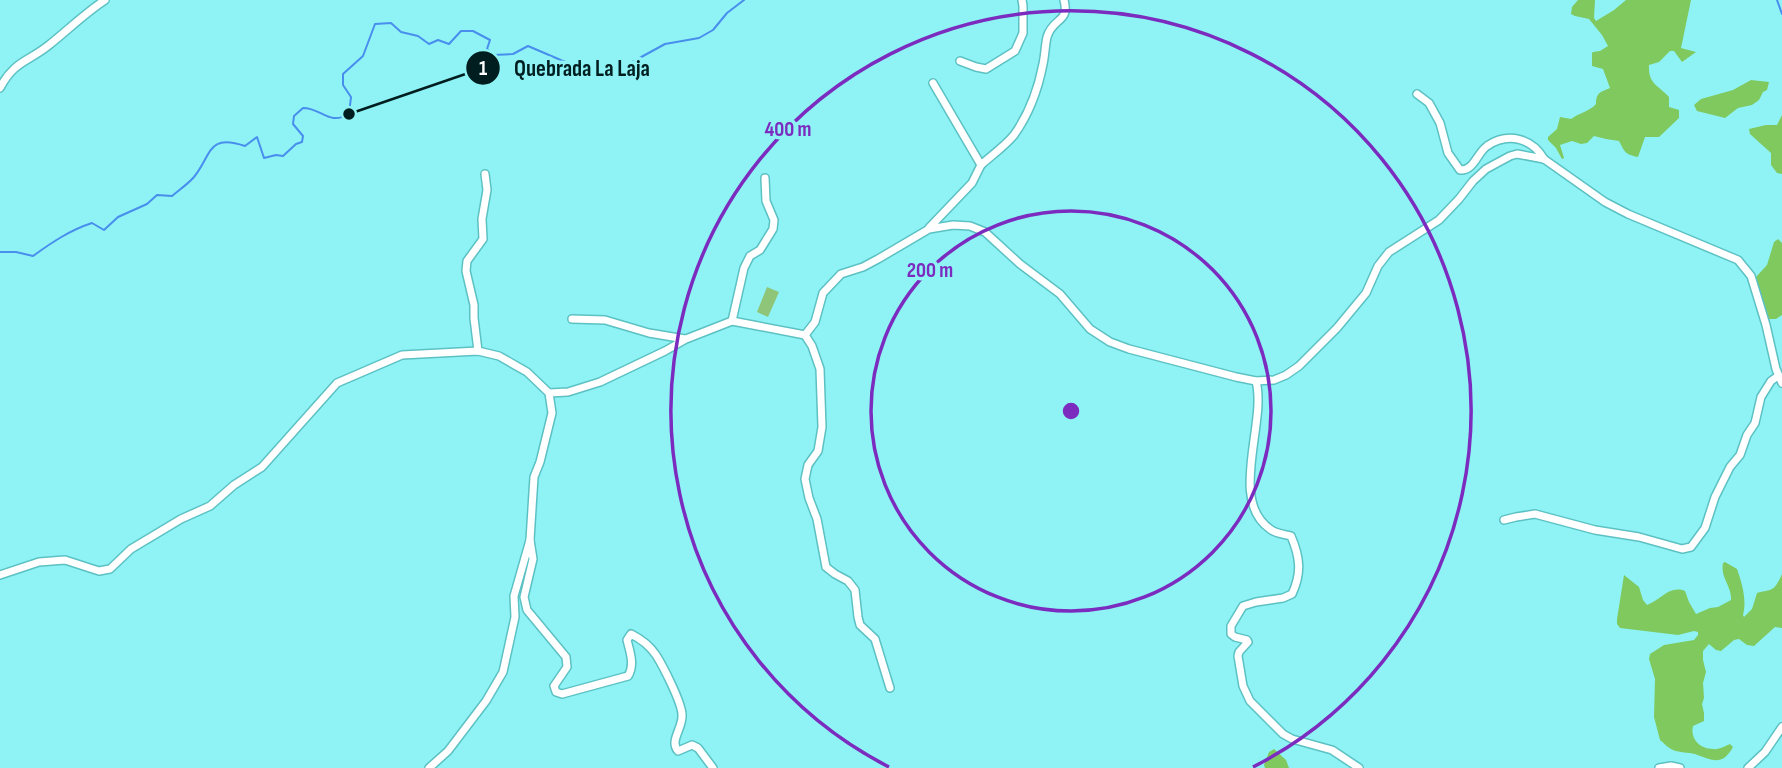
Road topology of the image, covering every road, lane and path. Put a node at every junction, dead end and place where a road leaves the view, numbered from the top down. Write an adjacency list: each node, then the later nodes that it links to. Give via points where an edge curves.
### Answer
1 (105, 0): 6 (street, via 43,51 12,69)
2 (1022, 0): 4 (street, via 1023,33 1016,51 986,69)
3 (1064, 0): 9 (street, via 1064,16 1046,39 1033,103 1012,137)
4 (960, 61)
5 (933, 83): 9 (street)
6 (0, 88)
7 (1417, 94): 8 (street, via 1429,103 1448,153 1460,170 1469,168 1490,144 1511,138 1531,143)
8 (1544, 159): 18 (street, via 1616,208 1741,262 1751,276); 19 (street, via 1517,154 1486,169 1439,220 1389,252 1366,293 1299,366 1274,380)
9 (981, 165): 12 (street, via 972,183)
10 (485, 174): 17 (street, via 482,239 467,261 466,271)
11 (765, 178): 14 (street, via 773,229 744,268)
12 (929, 229): 15 (street, via 841,274 823,293 816,322); 19 (street, via 953,225 985,232 1110,342)
13 (572, 319): 16 (street, via 606,320)
14 (732, 321): 15 (street); 16 (street)
15 (805, 335): 24 (street, via 820,369 822,427 818,451 805,479 809,498 827,567 855,590 860,625 875,639)
16 (685, 339): 20 (street, via 600,382)
17 (478, 351): 20 (street, via 499,356 527,372); 23 (street, via 402,355 337,383 262,467 210,506 131,549 110,569 99,571 65,560 40,562)
18 (1780, 379): 21 (street, via 1771,381 1759,400 1755,424 1715,497 1708,524 1691,547 1682,549 1535,514)
19 (1256, 381): 28 (street, via 1252,498 1268,528 1291,536 1300,566 1292,594 1243,606 1231,626 1231,634 1247,640 1238,656 1242,685 1250,701 1283,734 1332,750)
20 (549, 393): 22 (street, via 552,413 534,477)
21 (1504, 520)
22 (530, 540): 26 (street, via 514,596 503,673 448,751); 27 (street, via 533,559 524,597 527,610 566,657 567,667 556,692 628,676 632,664 627,640 631,634 640,638 655,654 682,715 674,747 678,751 692,745 698,748)
23 (0, 575)
24 (890, 688)
25 (1782, 726): 31 (street)
26 (429, 768)
27 (713, 768)
28 (1359, 768)
29 (1659, 768): 30 (street)
30 (1680, 768)
31 (1748, 768)

